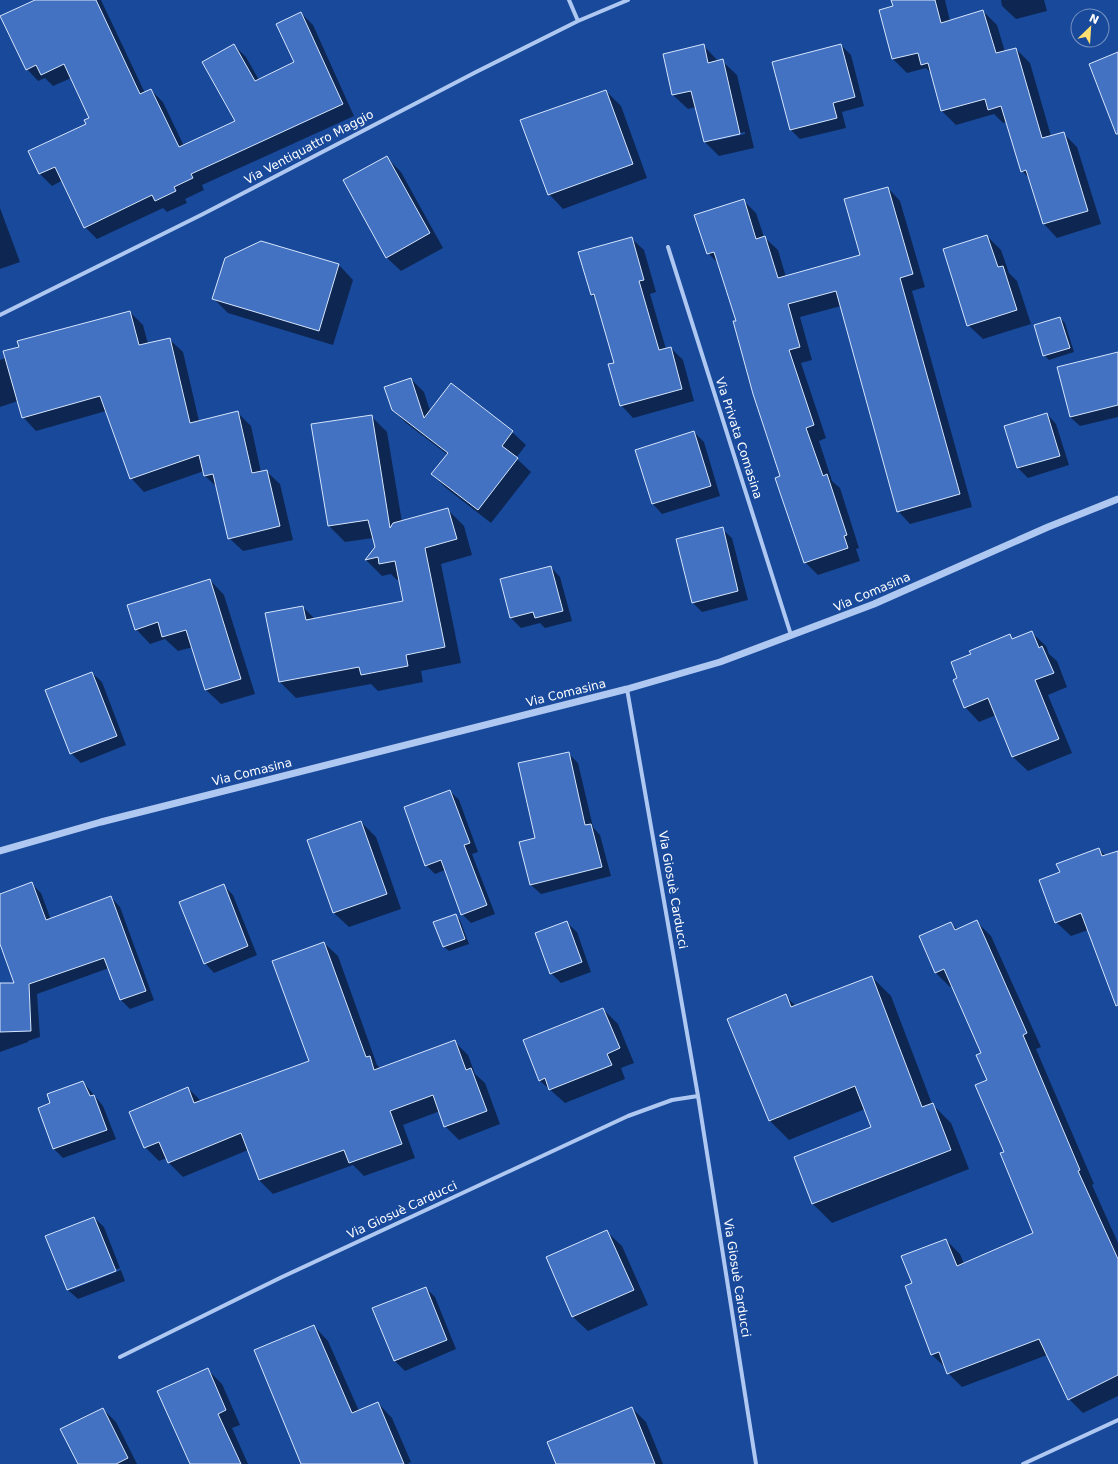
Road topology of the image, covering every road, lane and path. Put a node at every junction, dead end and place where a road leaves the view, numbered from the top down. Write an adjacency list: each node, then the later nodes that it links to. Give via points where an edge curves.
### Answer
1 (569, 0): 3 (street)
2 (628, 0): 3 (street, Via Ventiquattro Maggio)
3 (578, 21): 5 (street, Via Ventiquattro Maggio, via 203,214)
4 (668, 247): 7 (street, Via Privata Comasina)
5 (0, 314)
6 (1118, 499): 7 (street, Via Comasina, via 874,604)
7 (792, 636): 8 (street, Via Comasina, via 720,662)
8 (627, 689): 9 (street, Via Comasina, via 100,822); 10 (street, Via Giosuè Carducci)
9 (0, 851)
10 (698, 1096): 11 (street, Via Giosuè Carducci, via 672,1100 621,1119 282,1277); 13 (street, Via Giosuè Carducci)
11 (120, 1357)
12 (1118, 1420): 14 (street)
13 (756, 1464)
14 (1023, 1464)

